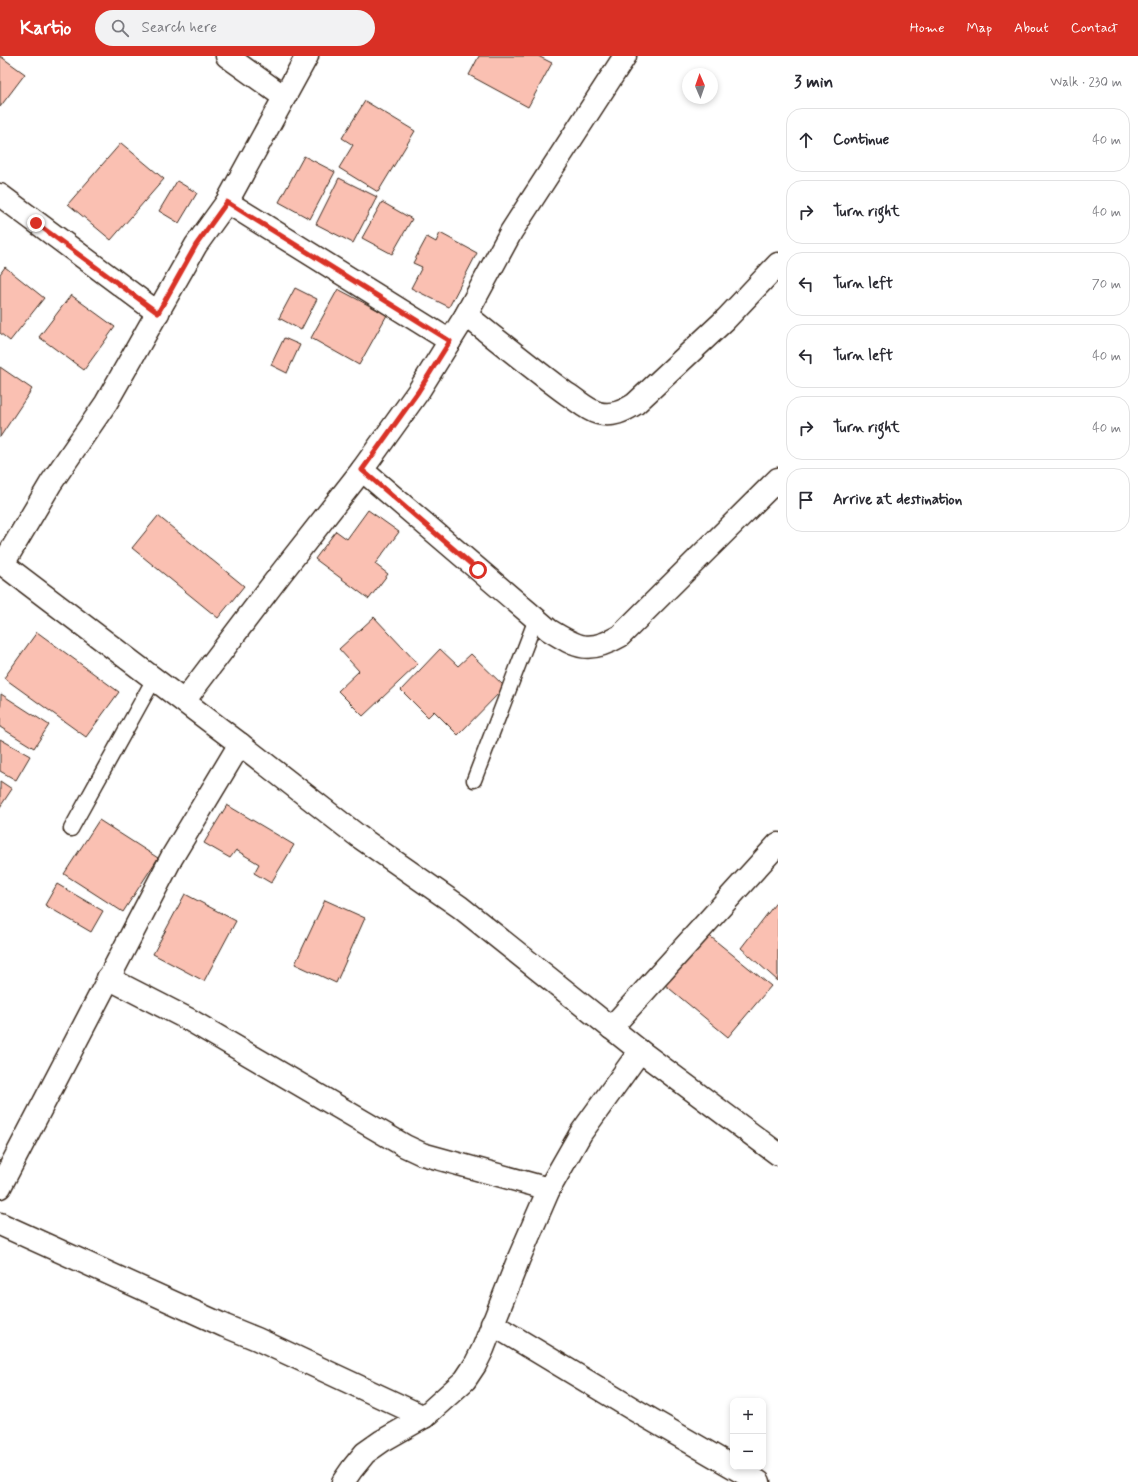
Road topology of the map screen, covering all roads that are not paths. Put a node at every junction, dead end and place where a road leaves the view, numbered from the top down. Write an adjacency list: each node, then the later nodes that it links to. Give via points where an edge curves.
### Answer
1 (226, 56): 4 (street)
2 (307, 56): 4 (street)
3 (625, 56): 9 (street, via 511,232)
4 (284, 97): 6 (street)
5 (0, 195): 8 (street)
6 (227, 202): 8 (street, via 196,245); 10 (street)
7 (778, 264): 9 (street, via 726,319 635,404 622,412 598,413 584,405)
8 (158, 313): 13 (street, via 106,403 51,483)
9 (466, 315): 10 (street)
10 (450, 341): 11 (street, via 418,392)
11 (362, 470): 14 (street); 16 (street)
12 (778, 479): 14 (street, via 620,636 592,648 579,646 558,636)
13 (1, 563): 15 (street)
14 (536, 619): 18 (lane)
15 (154, 679): 16 (street); 19 (lane)
16 (184, 701): 17 (street)
17 (240, 744): 21 (street, via 172,857); 22 (street, via 358,836 460,907)
18 (474, 780)
19 (70, 829)
20 (778, 844): 22 (street)
21 (108, 978): 25 (street); 26 (street, via 188,1019 405,1146 422,1154)
22 (611, 1028): 23 (street)
23 (640, 1050): 24 (street); 26 (street, via 581,1133)
24 (778, 1154)
25 (0, 1187)
26 (549, 1189): 28 (street)
27 (0, 1224): 29 (street)
28 (492, 1324): 29 (street, via 480,1355 465,1380); 31 (street)
29 (424, 1417): 30 (street, via 366,1453)
30 (343, 1482)
31 (759, 1482)

